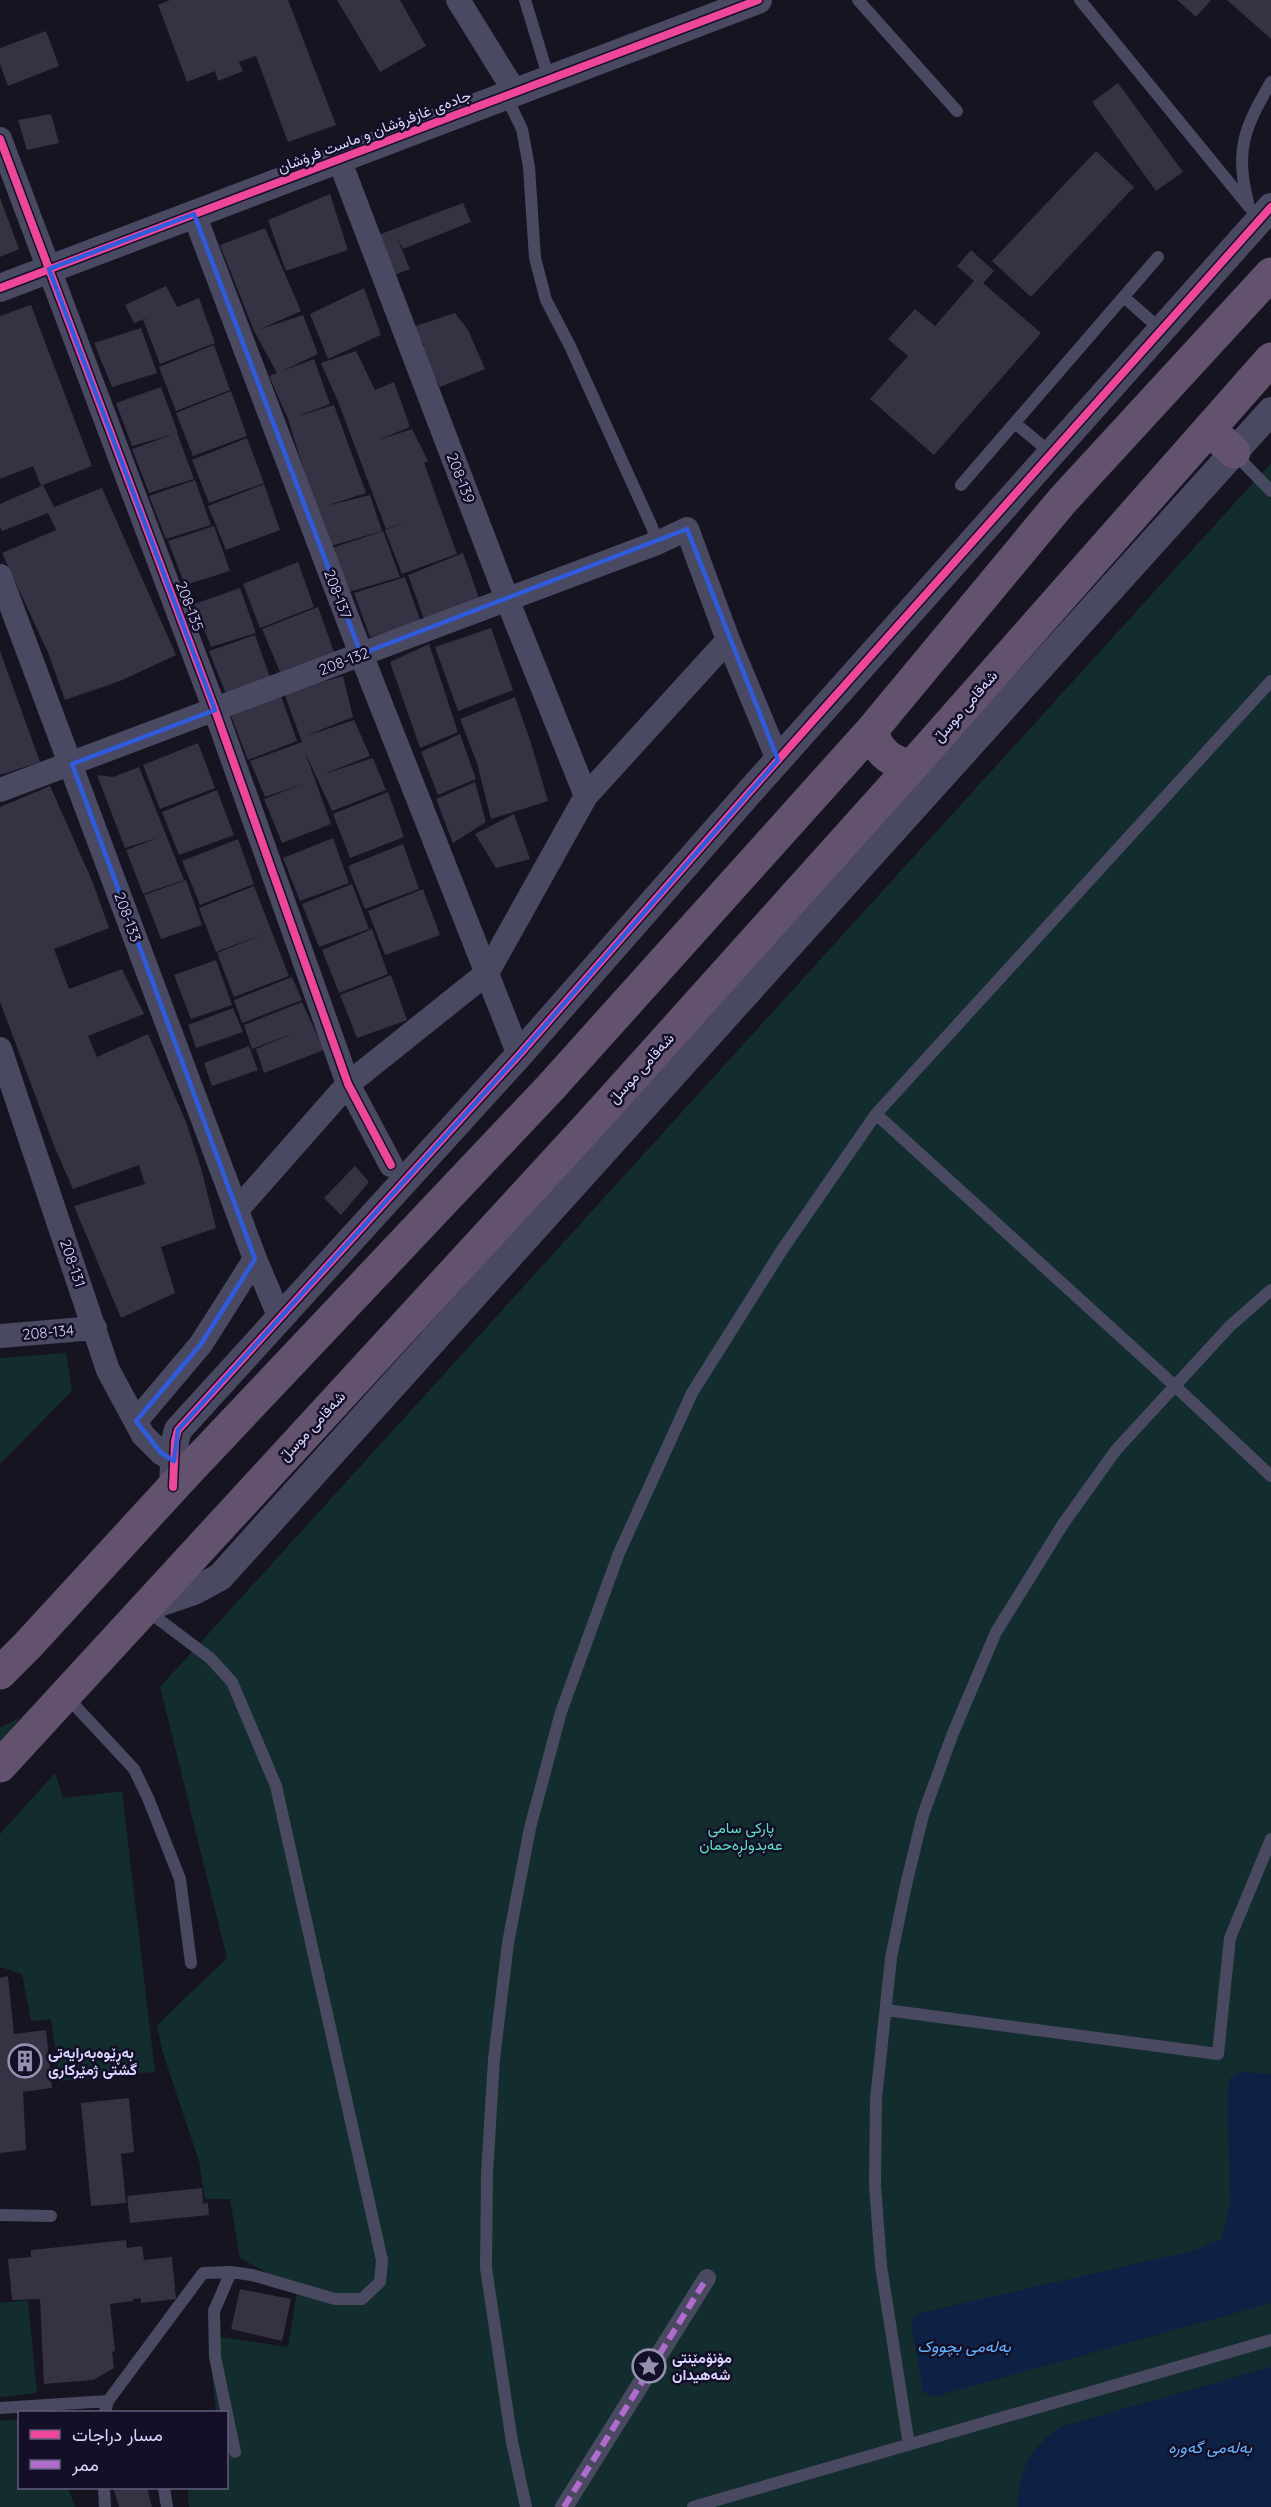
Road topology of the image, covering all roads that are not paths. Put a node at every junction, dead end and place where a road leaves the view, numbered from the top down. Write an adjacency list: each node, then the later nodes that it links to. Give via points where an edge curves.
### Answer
1 (458, 0): 8 (street)
2 (525, 0): 6 (lane)
3 (758, 0): 6 (street, جاده‌ی غازفرۆشان و ماست فرۆشان)
4 (858, 0): 9 (lane)
5 (1080, 0): 13 (lane)
6 (549, 79): 8 (street, جاده‌ی غازفرۆشان و ماست فرۆشان)
7 (1271, 82): 13 (lane, via 1249,121 1242,151 1242,180)
8 (510, 94): 11 (street, جاده‌ی غازفرۆشان و ماست فرۆشان); 28 (lane, via 529,167 535,258 546,300)
9 (957, 111)
10 (0, 139): 15 (street, 208-135)
11 (339, 159): 12 (street, جاده‌ی غازفرۆشان و ماست فرۆشان); 30 (street, 208-139)
12 (194, 214): 15 (street, جاده‌ی غازفرۆشان و ماست فرۆشان); 32 (street, 208-137)
13 (1255, 216): 19 (street)
14 (1158, 257): 18 (lane)
15 (49, 269): 17 (street, جاده‌ی غازفرۆشان و ماست فرۆشان); 34 (street, 208-135)
16 (1271, 274): 35 (highway, via 1062,501)
17 (0, 288)
18 (1124, 297): 19 (lane); 22 (lane)
19 (1160, 329): 25 (street)
20 (1271, 359): 23 (highway, شەقامی موسڵ)
21 (1271, 411): 24 (street)
22 (1015, 423): 25 (lane); 26 (lane)
23 (1209, 429): 24 (highway); 38 (highway, شەقامی موسڵ)
24 (1234, 452): 27 (lane); 59 (street, via 220,1577 194,1591)
25 (1051, 453): 36 (street)
26 (961, 485)
27 (1271, 491)
28 (657, 543): 30 (street, 208-132); 31 (street, 208-132, via 687,529)
29 (0, 576): 37 (street, 208-133)
30 (507, 599): 32 (street, 208-132); 40 (street, 208-139)
31 (728, 639): 36 (street); 40 (street)
32 (361, 654): 34 (street, 208-132); 43 (street, 208-137)
33 (1271, 681): 47 (lane)
34 (215, 710): 37 (street, 208-132); 46 (street, 208-135)
35 (872, 730): 38 (highway, via 885,755); 41 (highway)
36 (778, 759): 45 (street)
37 (72, 764): 39 (street, 208-132); 49 (street, 208-133)
38 (912, 766): 42 (highway, شەقامی موسڵ)
39 (0, 790)
40 (586, 796): 43 (street)
41 (809, 801): 42 (highway, via 826,802 841,811); 57 (highway, via 551,1087)
42 (850, 836): 59 (highway, شەقامی موسڵ)
43 (487, 973): 45 (street, 208-137); 46 (street)
44 (0, 1049): 53 (street, 208-131)
45 (519, 1055): 52 (street)
46 (348, 1084): 48 (street, 208-135); 49 (street)
47 (876, 1114): 55 (lane); 83 (lane, via 782,1250 692,1393 619,1553 561,1712 530,1828 508,1943 494,2060 486,2268 512,2442)
48 (391, 1166)
49 (237, 1210): 50 (street, 208-133)
50 (255, 1259): 52 (street, 208-133); 56 (street, via 201,1344)
51 (1271, 1290): 55 (lane, via 1230,1326)
52 (280, 1318): 57 (street, via 178,1430)
53 (95, 1328): 54 (street, 208-134); 56 (street, 208-131, via 108,1370)
54 (0, 1336)
55 (1175, 1386): 58 (lane); 67 (lane, via 1116,1450 1063,1524 996,1632 923,1815 893,1947)
56 (136, 1421): 57 (street, 208-131, via 142,1435 161,1453)
57 (173, 1474): 60 (highway)
58 (1271, 1476)
59 (144, 1608): 63 (highway, شەقامی موسڵ); 70 (lane, via 210,1658 232,1682 276,1786 382,2260 380,2282 362,2299 336,2299)
60 (28, 1645): 61 (highway); 62 (highway)
61 (0, 1664)
62 (0, 1673)
63 (65, 1696): 64 (highway, شەقامی موسڵ); 66 (lane, via 134,1769 148,1798 180,1879)
64 (0, 1766)
65 (1271, 1839): 67 (lane, via 1230,1938 1218,2054)
66 (191, 1963)
67 (886, 2010): 77 (lane, via 876,2098 875,2185 886,2310)
68 (0, 2215): 69 (lane)
69 (51, 2216)
70 (231, 2272): 73 (lane, via 203,2273); 75 (lane, via 214,2311 215,2357)
71 (707, 2278): 84 (street)
72 (1271, 2340): 77 (lane)
73 (107, 2407): 74 (lane)
74 (0, 2408)
75 (226, 2411)
76 (228, 2419): 78 (lane)
77 (909, 2445): 85 (lane)
78 (235, 2452)
79 (104, 2489): 81 (lane)
80 (164, 2489): 82 (lane)
81 (105, 2507)
82 (167, 2507)
83 (526, 2507)
84 (564, 2507)
85 (693, 2507)

